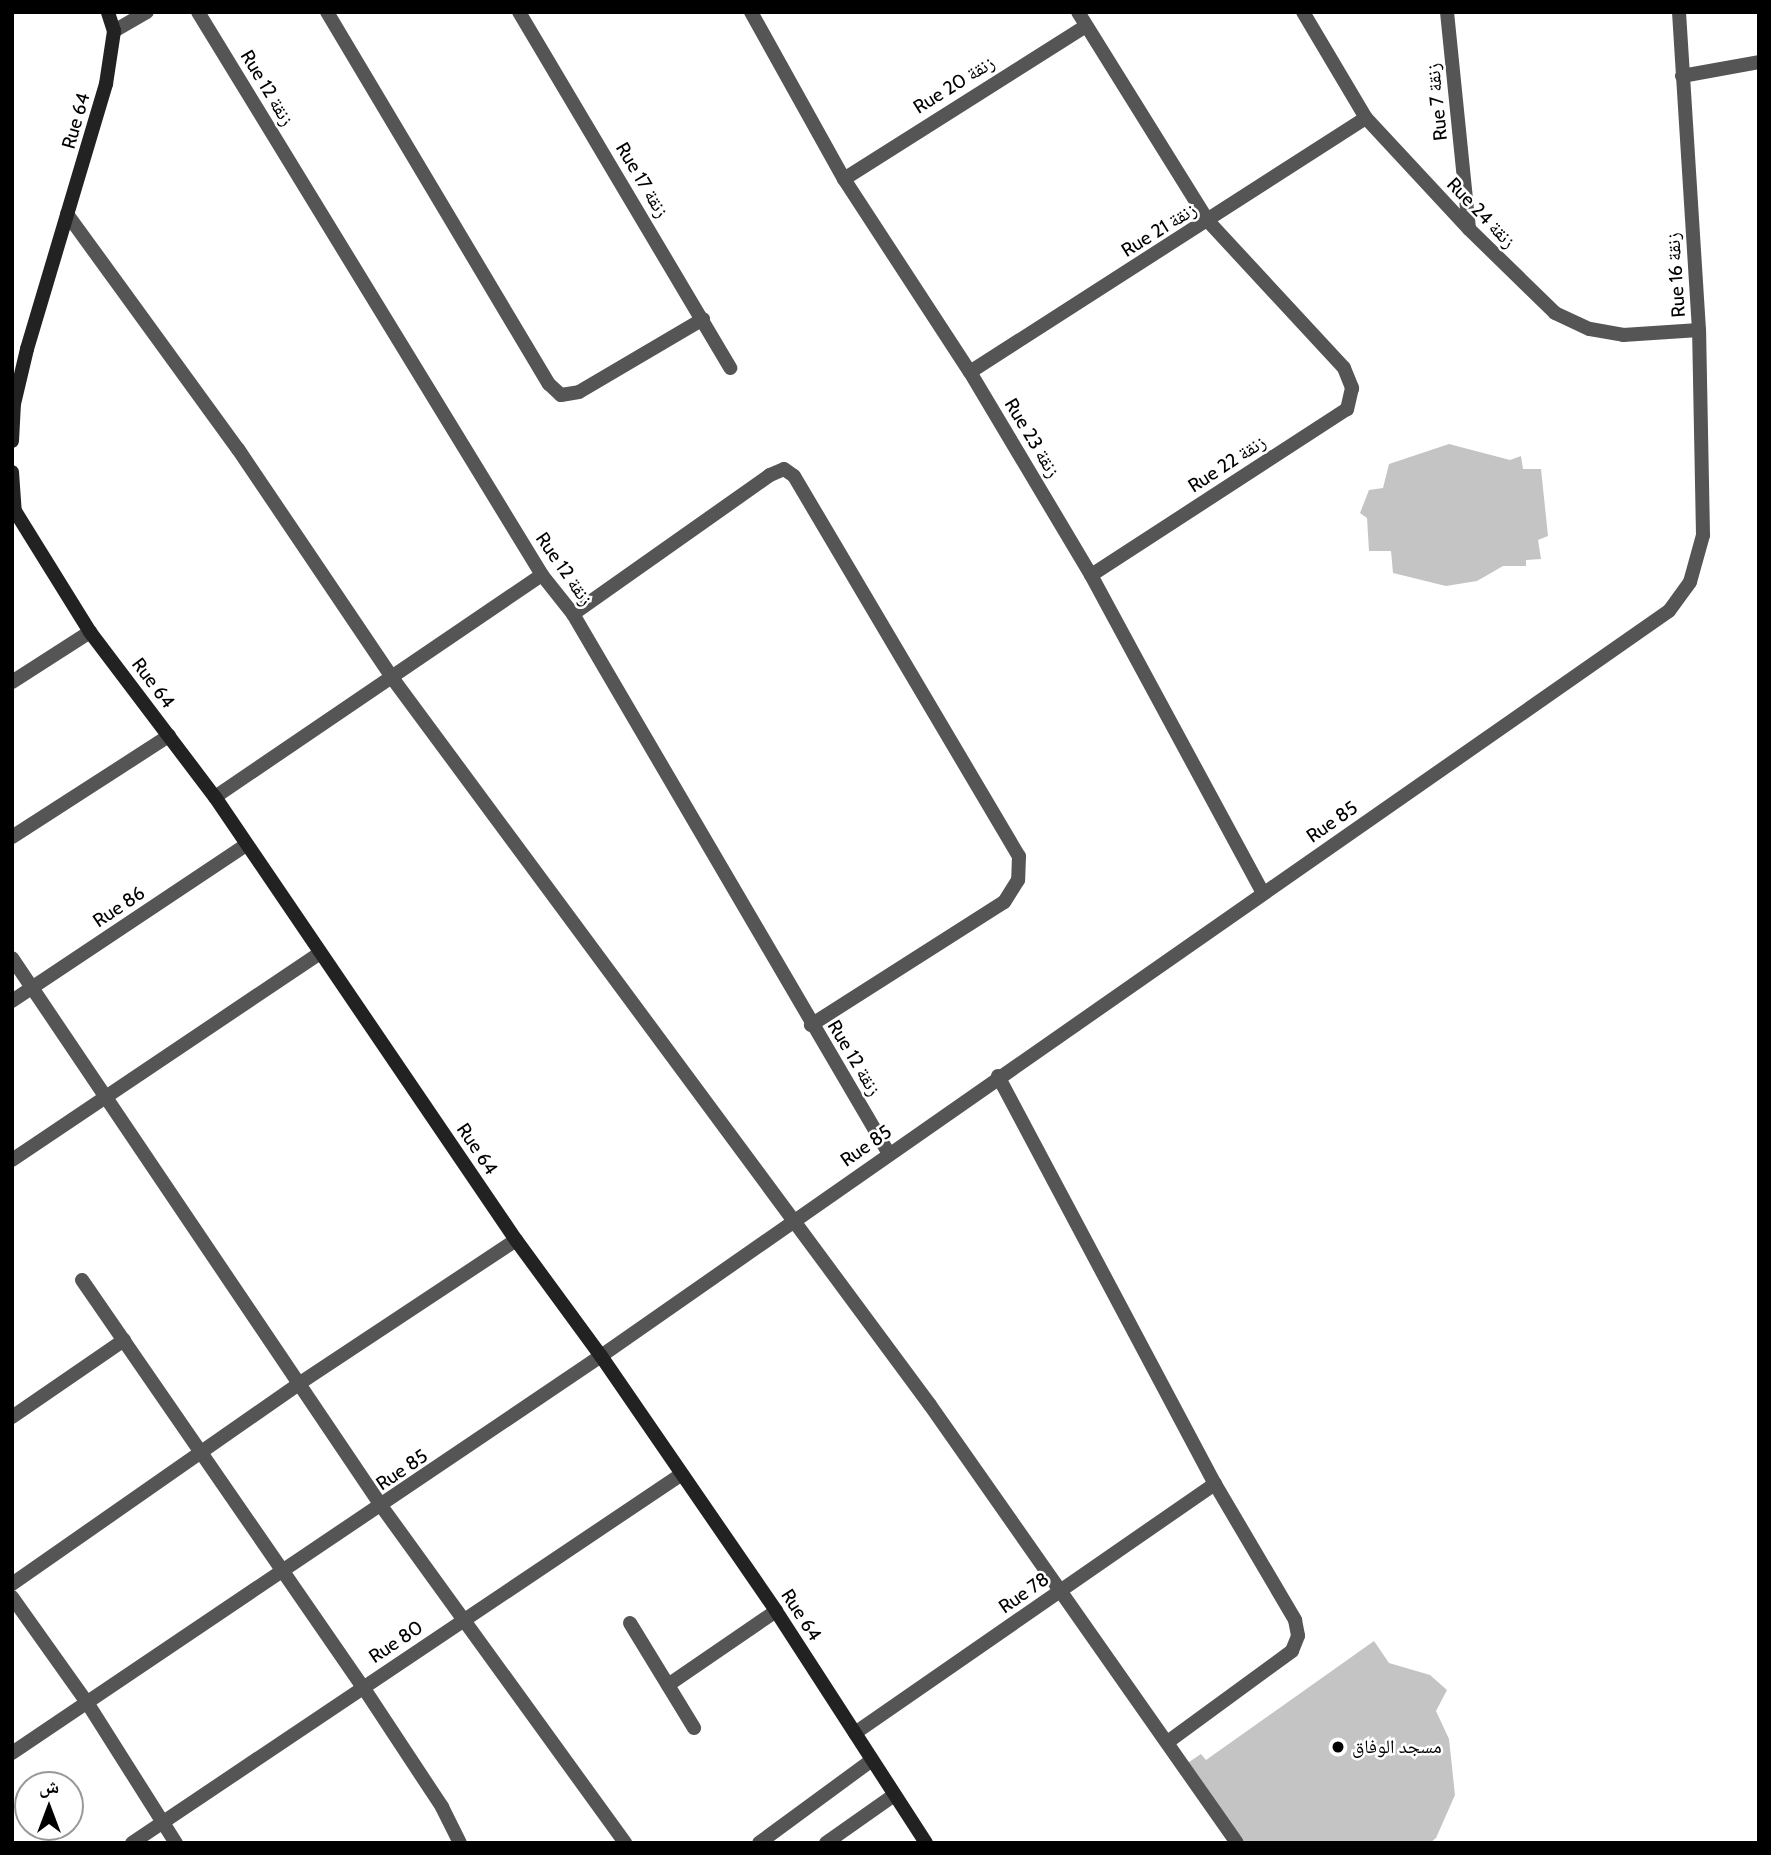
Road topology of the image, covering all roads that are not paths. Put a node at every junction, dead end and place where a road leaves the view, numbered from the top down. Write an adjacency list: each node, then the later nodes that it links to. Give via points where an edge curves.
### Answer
1 (108, 12): 12 (street, Rue 64)
2 (147, 12): 12 (street)
3 (198, 12): 28 (street, Rue 12 زنقة)
4 (327, 12): 20 (street, via 549,384 561,396 579,392)
5 (519, 12): 20 (street, Rue 17 زنقة)
6 (751, 12): 16 (street, Rue 23 زنقة)
7 (1077, 12): 11 (street)
8 (1303, 12): 15 (street, Rue 24 زنقة)
9 (1447, 12): 19 (street, Rue 7 زنقة)
10 (1679, 12): 14 (street, Rue 16 زنقة)
11 (1086, 26): 16 (street, Rue 20 زنقة); 18 (street)
12 (114, 31): 17 (street, Rue 64, via 95,130)
13 (1759, 62): 14 (street)
14 (1682, 76): 21 (street, Rue 16 زنقة)
15 (1366, 118): 18 (street, Rue 21 زنقة); 19 (street, Rue 24 زنقة)
16 (844, 179): 23 (street, Rue 23 زنقة)
17 (68, 214): 24 (street, Rue 64, via 27,349 14,404); 32 (street, via 238,449)
18 (1208, 221): 23 (street, Rue 21 زنقة); 29 (street, Rue 22 زنقة, via 1344,368 1352,388 1347,409)
19 (1469, 229): 21 (street, Rue 24 زنقة, via 1555,313 1590,329 1623,335)
20 (703, 319): 22 (street, Rue 17 زنقة)
21 (1699, 330): 27 (street, Rue 16 زنقة)
22 (730, 368)
23 (970, 372): 29 (street, Rue 23 زنقة)
24 (12, 441)
25 (12, 472): 26 (street, Rue 64)
26 (14, 509): 31 (street, Rue 64)
27 (1703, 535): 38 (street, Rue 85, via 1690,582 1669,611)
28 (542, 575): 30 (street, Rue 12 زنقة); 32 (street)
29 (1091, 575): 38 (street, Rue 23 زنقة)
30 (573, 614): 43 (street, Rue 12 زنقة, via 704,832); 43 (street, via 784,469 794,476 1019,856 1018,880 1004,902)
31 (90, 632): 33 (street); 34 (street, Rue 64)
32 (393, 679): 35 (street); 48 (street)
33 (12, 682)
34 (169, 736): 35 (street, Rue 64); 36 (street)
35 (215, 797): 37 (street, Rue 64)
36 (12, 837)
37 (246, 845): 39 (street, Rue 64); 41 (street, Rue 86)
38 (1263, 892): 44 (street, Rue 85)
39 (320, 953): 45 (street); 49 (street, Rue 64)
40 (12, 958): 41 (street)
41 (32, 987): 42 (street, Rue 86); 45 (street)
42 (12, 1001)
43 (811, 1025): 46 (street, Rue 12 زنقة)
44 (998, 1076): 46 (street, Rue 85); 57 (street)
45 (107, 1098): 47 (street); 53 (street)
46 (889, 1154): 48 (street, Rue 85)
47 (12, 1160)
48 (794, 1220): 52 (street, Rue 85); 61 (street)
49 (516, 1240): 52 (street, Rue 64); 53 (street)
50 (82, 1280): 51 (street)
51 (124, 1339): 54 (street); 55 (street)
52 (601, 1356): 56 (street, Rue 64); 58 (street, Rue 85)
53 (300, 1383): 55 (street); 58 (street)
54 (12, 1417)
55 (203, 1450): 59 (street); 60 (street)
56 (682, 1474): 63 (street, Rue 64); 64 (street, Rue 80)
57 (1215, 1484): 61 (street, Rue 78); 71 (street, via 1295,1620 1298,1636 1292,1651)
58 (383, 1507): 59 (street, Rue 85); 64 (street)
59 (282, 1572): 67 (street); 68 (street, Rue 85)
60 (12, 1584)
61 (1061, 1591): 70 (street, Rue 78); 71 (street)
62 (12, 1597): 68 (street)
63 (776, 1611): 66 (street); 70 (street, Rue 64)
64 (463, 1620): 67 (street, Rue 80); 79 (street)
65 (630, 1623): 66 (street)
66 (668, 1685): 69 (street)
67 (363, 1687): 75 (street, Rue 80); 78 (street, via 442,1807)
68 (88, 1704): 72 (street, Rue 85); 75 (street)
69 (694, 1728)
70 (855, 1733): 73 (street, Rue 64)
71 (1169, 1741): 83 (street)
72 (12, 1753)
73 (872, 1760): 74 (street, Rue 64); 80 (street)
74 (894, 1795): 81 (street); 82 (street, Rue 64)
75 (162, 1823): 76 (street, Rue 80); 77 (street)
76 (132, 1843)
77 (176, 1843)
78 (460, 1843)
79 (625, 1843)
80 (759, 1843)
81 (826, 1843)
82 (926, 1843)
83 (1237, 1843)

